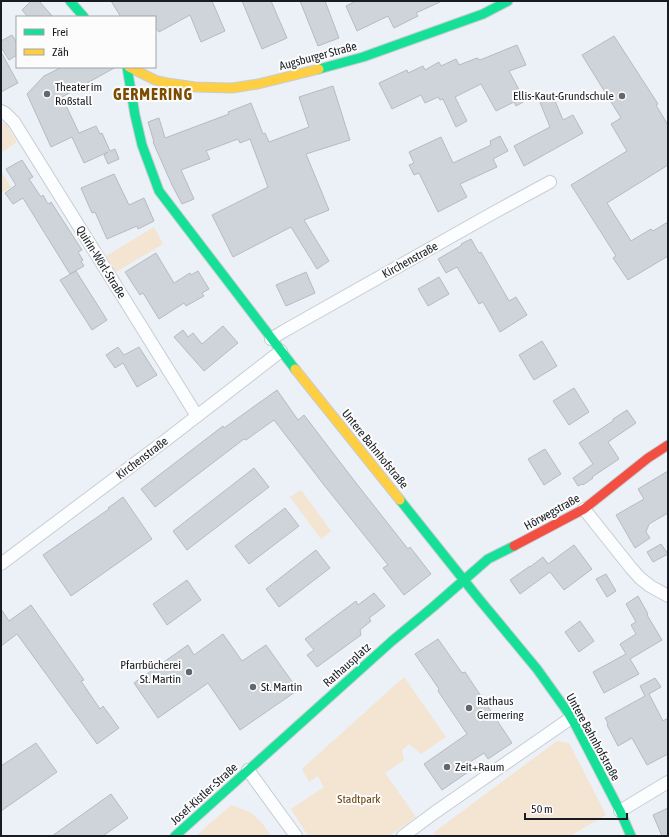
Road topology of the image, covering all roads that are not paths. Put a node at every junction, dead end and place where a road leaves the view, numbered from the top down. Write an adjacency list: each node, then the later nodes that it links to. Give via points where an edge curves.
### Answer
1 (70, 1): 3 (street)
2 (508, 1): 5 (street, Augsburger Straße, via 483,14 363,57 258,84 232,88 195,87 154,80)
3 (83, 16)
4 (128, 68): 8 (street, Untere Bahnhofstraße, via 142,145 159,191)
5 (130, 68)
6 (1, 111): 10 (street, Quirin-Wörl-Straße, via 14,122)
7 (550, 182): 8 (street, Kirchenstraße)
8 (272, 339): 9 (street, Untere Bahnhofstraße)
9 (281, 351): 10 (street, Kirchenstraße); 14 (street, Untere Bahnhofstraße)
10 (197, 416): 13 (street, Kirchenstraße)
11 (668, 445): 12 (street, Hörwegstraße)
12 (584, 510): 14 (street, Hörwegstraße, via 488,559); 15 (street, via 640,578)
13 (1, 564)
14 (464, 579): 16 (street, Untere Bahnhofstraße, via 537,669); 17 (street, Rathausplatz)
15 (668, 596)
16 (571, 718): 19 (street, Untere Bahnhofstraße); 22 (street)
17 (248, 770): 20 (street, Josef-Kistler-Straße); 21 (street)
18 (668, 782): 19 (street)
19 (620, 811): 23 (street, Untere Bahnhofstraße)
20 (175, 836)
21 (296, 836)
22 (403, 836)
23 (632, 836)

